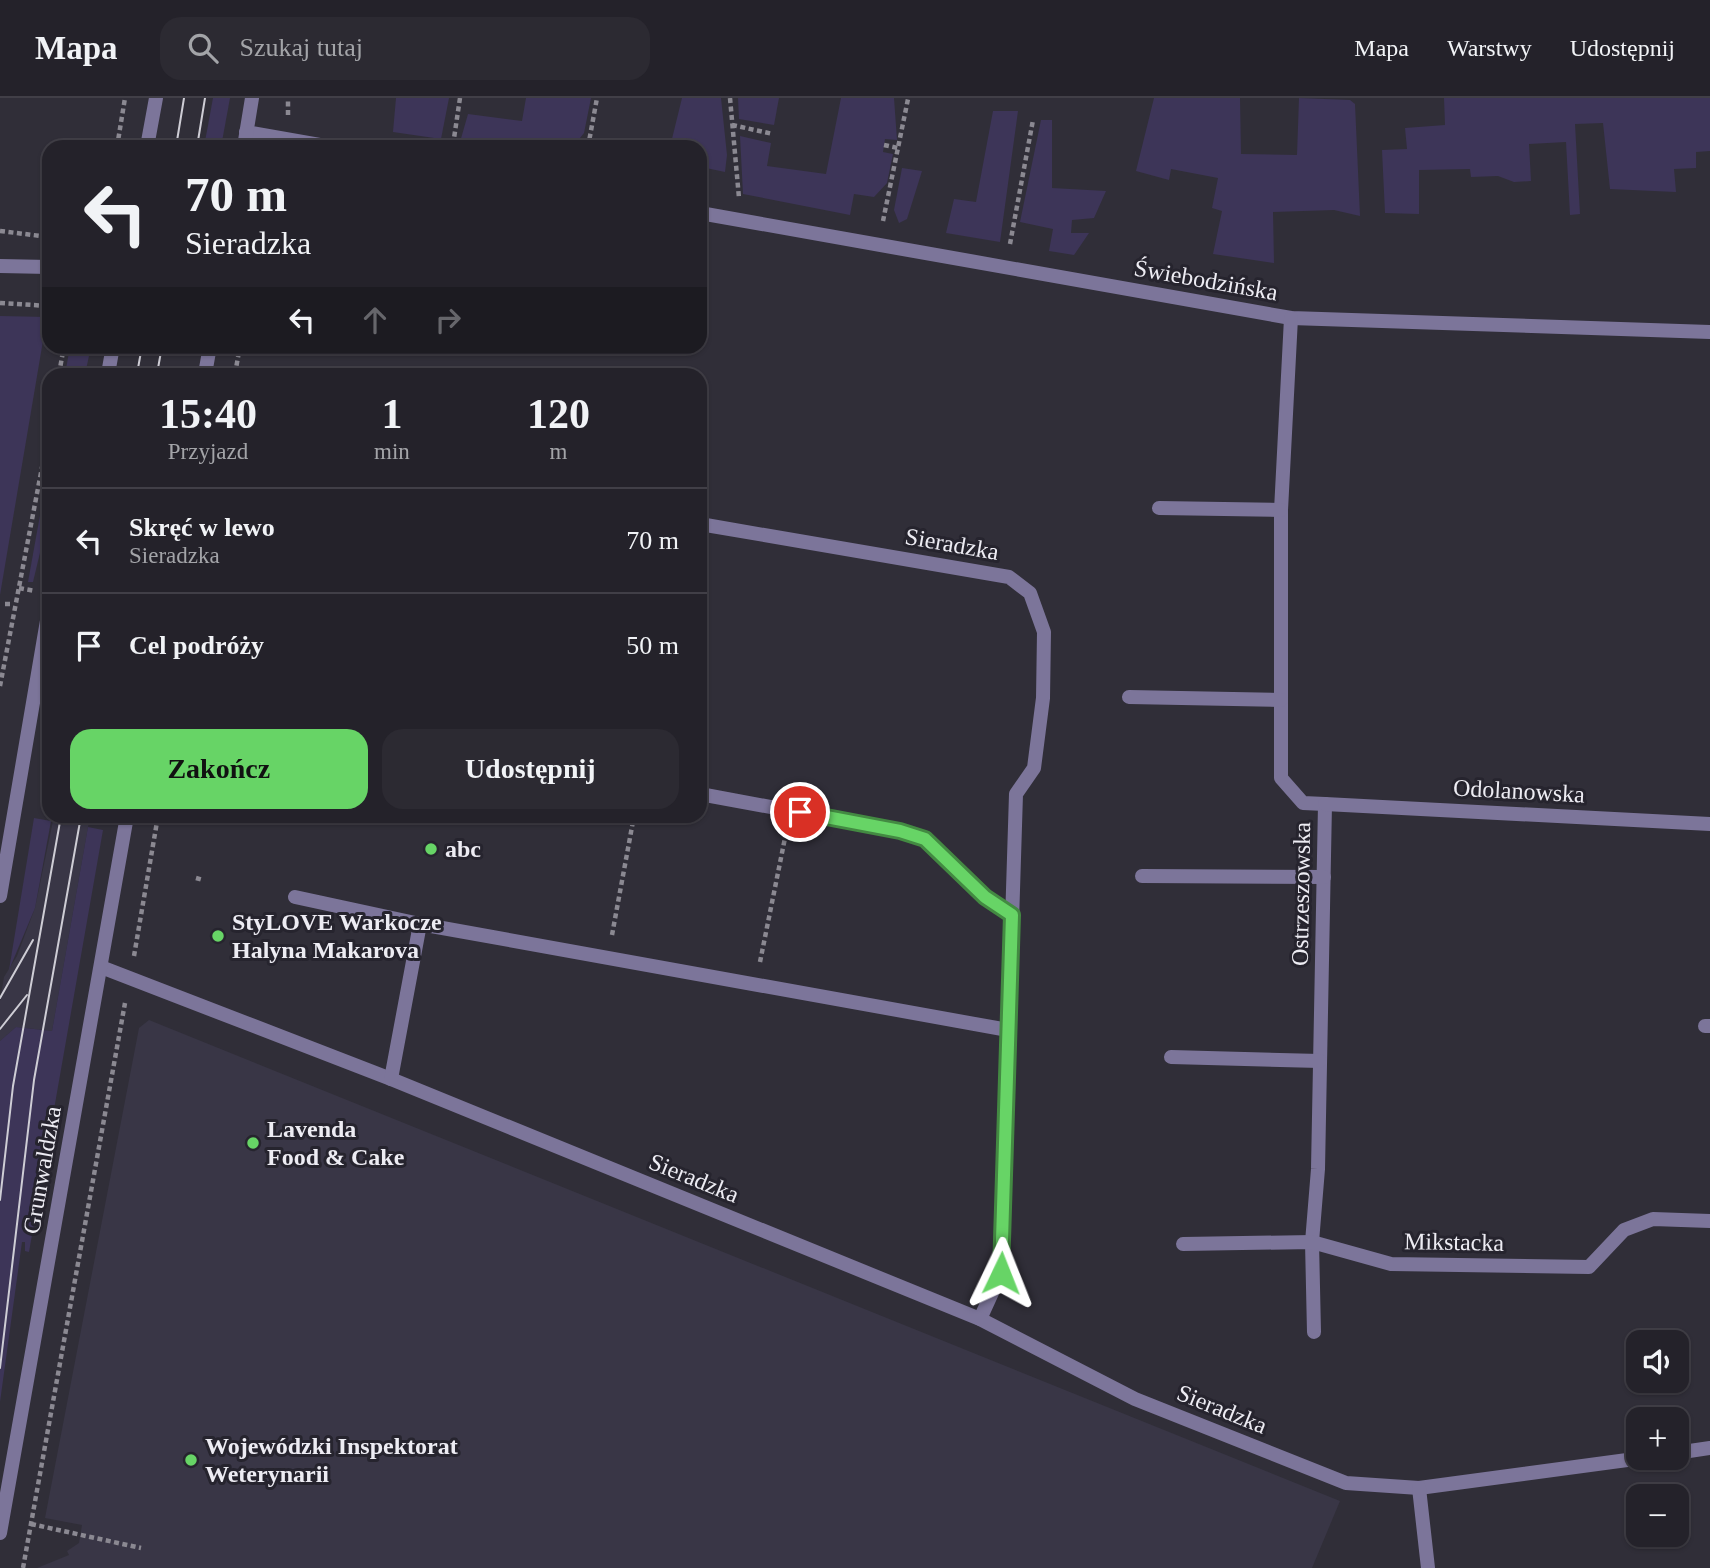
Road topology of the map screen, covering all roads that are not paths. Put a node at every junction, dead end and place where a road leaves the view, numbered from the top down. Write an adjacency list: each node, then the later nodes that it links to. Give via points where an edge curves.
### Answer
1 (156, 98): 3 (street)
2 (252, 98): 4 (street)
3 (148, 140)
4 (245, 140)
5 (707, 214): 8 (street, Świebodzińska)
6 (0, 266): 7 (street)
7 (42, 267)
8 (1291, 318): 9 (street, Świebodzińska); 11 (street, Ostrzeszowska)
9 (1710, 332)
10 (1159, 509): 11 (street)
11 (1281, 510): 15 (street, Ostrzeszowska)
12 (707, 525): 24 (street, Sieradzka, via 1009,577 1030,593 1044,632 1043,698 1034,768 1016,794)
13 (42, 650): 22 (street)
14 (1129, 697): 15 (street)
15 (1281, 700): 17 (street, Ostrzeszowska, via 1281,778 1303,803)
16 (707, 794): 24 (street, via 925,839 985,897)
17 (1325, 804): 19 (street, Odolanowska); 21 (street, Ostrzeszowska)
18 (126, 823): 26 (street, Grunwaldzka)
19 (1710, 824)
20 (1142, 876): 21 (street)
21 (1324, 877): 29 (street, Ostrzeszowska)
22 (0, 896)
23 (295, 897): 25 (street)
24 (1012, 915): 27 (street, Sieradzka)
25 (420, 924): 27 (street); 30 (street)
26 (101, 967): 30 (street, Sieradzka); 40 (street, Grunwaldzka)
27 (1008, 1030): 34 (street, Sieradzka, via 1001,1273)
28 (1171, 1057): 29 (street)
29 (1320, 1061): 32 (street, Ostrzeszowska)
30 (391, 1079): 34 (street, Sieradzka)
31 (1710, 1221): 32 (street, Mikstacka, via 1653,1219 1624,1230 1589,1267 1391,1264)
32 (1312, 1242): 33 (street, Mikstacka); 35 (street, Ostrzeszowska)
33 (1183, 1244)
34 (981, 1319): 39 (street, Sieradzka, via 1135,1399 1346,1483)
35 (1314, 1332)
36 (1710, 1448): 37 (street)
37 (1689, 1451)
38 (1626, 1460): 39 (street, Sieradzka)
39 (1419, 1488): 41 (street)
40 (0, 1533)
41 (1428, 1568)

